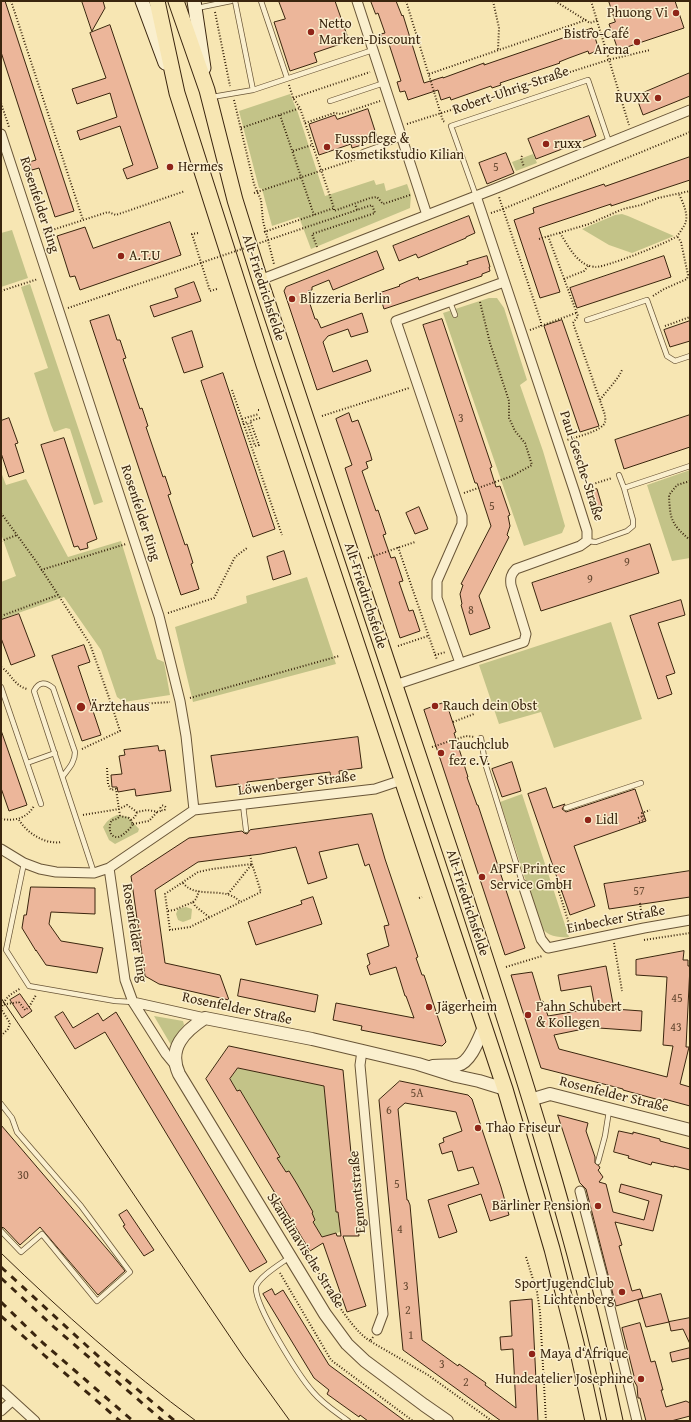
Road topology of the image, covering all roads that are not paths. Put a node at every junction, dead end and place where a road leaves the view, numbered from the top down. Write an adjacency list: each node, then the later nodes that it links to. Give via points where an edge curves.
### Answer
1 (142, 1): 13 (main road, Alt-Friedrichsfelde)
2 (157, 1): 13 (main road, Alt-Friedrichsfelde)
3 (176, 1): 14 (main road, Alt-Friedrichsfelde)
4 (231, 1): 8 (lane)
5 (235, 1): 12 (lane)
6 (261, 1): 10 (lane)
7 (357, 1): 9 (street)
8 (195, 5): 14 (main road, Alt-Friedrichsfelde)
9 (373, 50): 10 (lane); 11 (street)
10 (287, 78): 12 (lane)
11 (384, 83): 15 (lane); 18 (street)
12 (253, 90): 14 (lane)
13 (177, 93): 41 (main road, Alt-Friedrichsfelde)
14 (208, 94): 24 (main road, Alt-Friedrichsfelde, via 235,200)
15 (330, 101)
16 (690, 110): 19 (street)
17 (1, 134): 21 (street, Rosenfelder Ring)
18 (402, 138): 20 (lane, via 379,151); 23 (street)
19 (609, 142): 22 (street); 22 (lane, Robert-Uhrig-Straße, via 588,80 451,126)
20 (363, 152)
21 (4, 154): 46 (street, Rosenfelder Ring, via 48,276 159,616 180,701)
22 (476, 196): 23 (street); 25 (street, Paul-Gesche-Straße)
23 (428, 215): 24 (street)
24 (260, 280): 35 (main road, Alt-Friedrichsfelde)
25 (504, 282): 26 (street); 33 (street, Paul-Gesche-Straße, via 559,442 587,531)
26 (450, 302): 27 (lane); 34 (street, via 396,321 462,516 462,524 437,581 437,598)
27 (454, 315)
28 (587, 320): 29 (lane, via 647,300 667,356 675,361)
29 (690, 356)
30 (690, 466): 32 (lane)
31 (619, 475): 32 (lane)
32 (624, 488): 33 (lane, via 633,526 627,531 596,542)
33 (586, 541): 34 (street, Paul-Gesche-Straße, via 580,546 516,569 512,573 511,585 526,634 524,642)
34 (460, 663): 35 (street, Paul-Gesche-Straße)
35 (395, 685): 61 (main road, Alt-Friedrichsfelde)
36 (1, 688): 39 (lane)
37 (481, 738): 52 (lane, via 485,763)
38 (56, 754): 39 (lane); 40 (lane); 40 (lane, via 34,691 44,683 53,688 75,752 72,765)
39 (27, 763): 43 (lane)
40 (63, 776): 51 (lane)
41 (402, 780): 44 (street, Löwenberger Straße, via 375,789); 56 (main road, Alt-Friedrichsfelde)
42 (641, 783): 45 (lane)
43 (41, 804)
44 (243, 805): 46 (street, Löwenberger Straße); 47 (lane)
45 (566, 808)
46 (194, 810): 50 (street, Rosenfelder Ring)
47 (246, 830)
48 (1, 849): 49 (street, Rosenfelder Ring)
49 (24, 863): 51 (street, Rosenfelder Ring, via 56,872); 54 (lane, Rosenfelder Straße, via 6,950 29,986)
50 (109, 868): 51 (street, Rosenfelder Ring); 54 (street, Rosenfelder Ring, via 125,980)
51 (94, 873)
52 (523, 885): 53 (street, Einbecker Straße, via 540,939 548,948)
53 (690, 920)
54 (133, 1002): 55 (street, Rosenfelder Straße); 58 (street, Skandinavische Straße)
55 (205, 1018): 57 (street, Rosenfelder Straße); 58 (street, via 183,1037 177,1048)
56 (484, 1027): 59 (street, Rosenfelder Straße, via 465,1061 459,1064); 60 (main road, Alt-Friedrichsfelde)
57 (362, 1051): 59 (street, Rosenfelder Straße); 69 (street, Egmontstraße, via 360,1065 383,1314)
58 (175, 1064): 68 (street, Skandinavische Straße)
59 (428, 1066): 60 (street, Rosenfelder Straße)
60 (505, 1089): 76 (main road, Alt-Friedrichsfelde, via 552,1248)
61 (530, 1100): 63 (street, Rosenfelder Straße, via 550,1094); 77 (main road, Alt-Friedrichsfelde, via 588,1304)
62 (1, 1104): 67 (lane, via 12,1118 17,1132 81,1206 130,1272 97,1301 42,1234 21,1252)
63 (610, 1109): 64 (street, Rosenfelder Straße); 65 (lane)
64 (690, 1130)
65 (598, 1162)
66 (581, 1188): 78 (street)
67 (1, 1231)
68 (290, 1257): 74 (lane, via 256,1286 259,1304 303,1380 325,1404); 75 (street, Skandinavische Straße, via 347,1344 383,1375)
69 (378, 1330)
70 (1, 1390): 71 (street)
71 (12, 1401): 72 (street); 73 (street)
72 (1, 1411)
73 (35, 1421)
74 (348, 1421)
75 (447, 1421)
76 (593, 1421)
77 (615, 1421)
78 (637, 1421)

